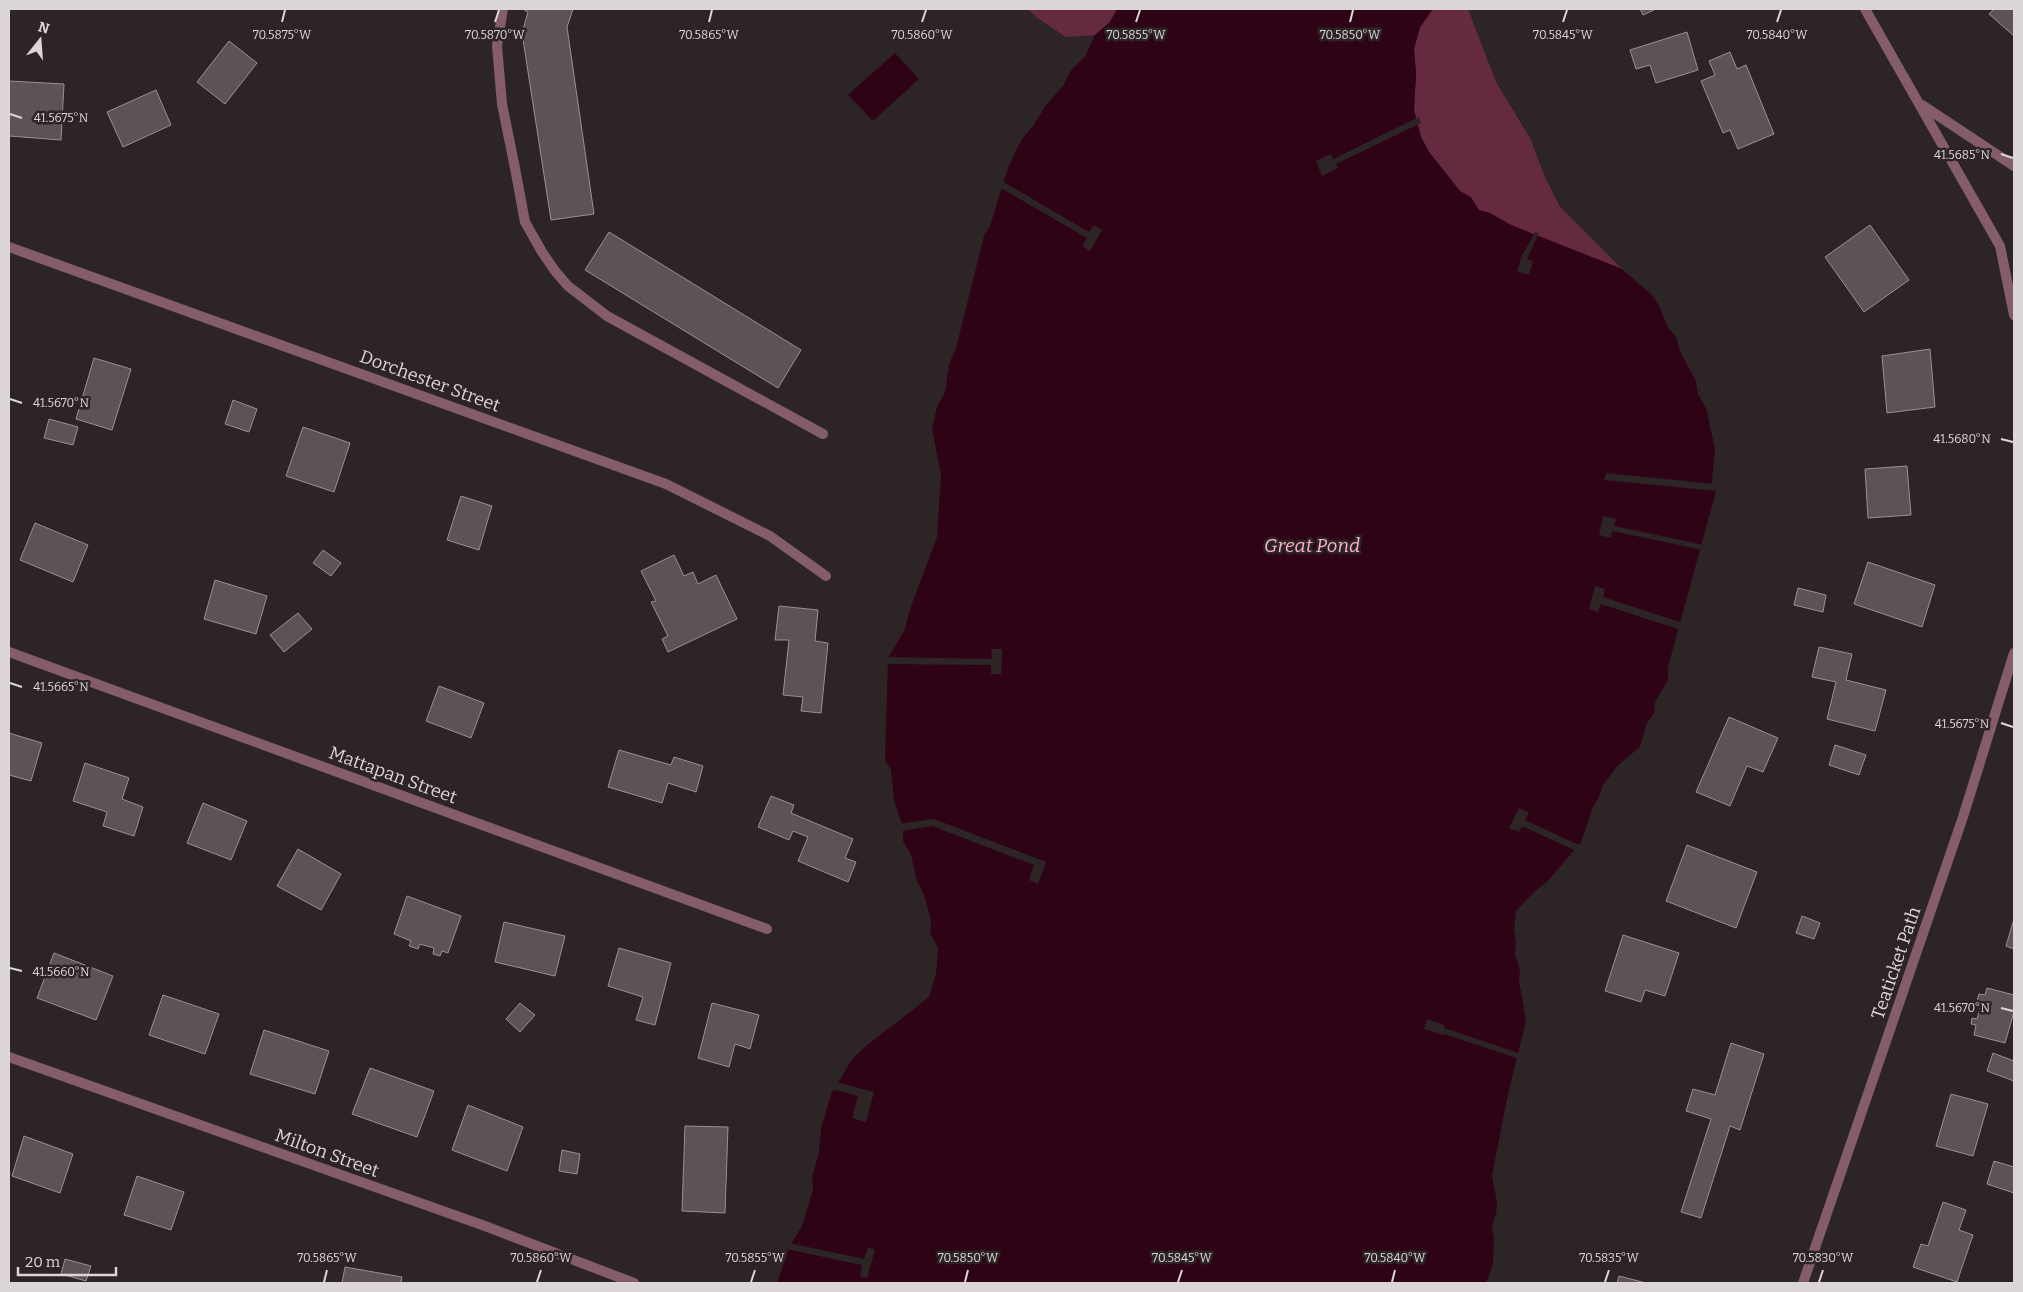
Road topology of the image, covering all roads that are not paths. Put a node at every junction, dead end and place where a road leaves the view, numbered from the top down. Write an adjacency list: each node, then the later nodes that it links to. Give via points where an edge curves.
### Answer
1 (502, 9): 7 (street, via 497,46 502,104 520,195 526,222 555,272 607,316)
2 (1865, 9): 3 (street)
3 (1919, 104): 4 (street); 6 (street, via 2000,246)
4 (2014, 166)
5 (9, 246): 8 (street, Dorchester Street, via 666,484 770,536)
6 (2014, 315)
7 (823, 434)
8 (826, 576)
9 (9, 652): 11 (street, Mattapan Street)
10 (2014, 653): 14 (street, Teaticket Path, via 1963,817)
11 (766, 929)
12 (9, 1057): 13 (street, Milton Street, via 486,1226)
13 (634, 1283)
14 (1803, 1283)

